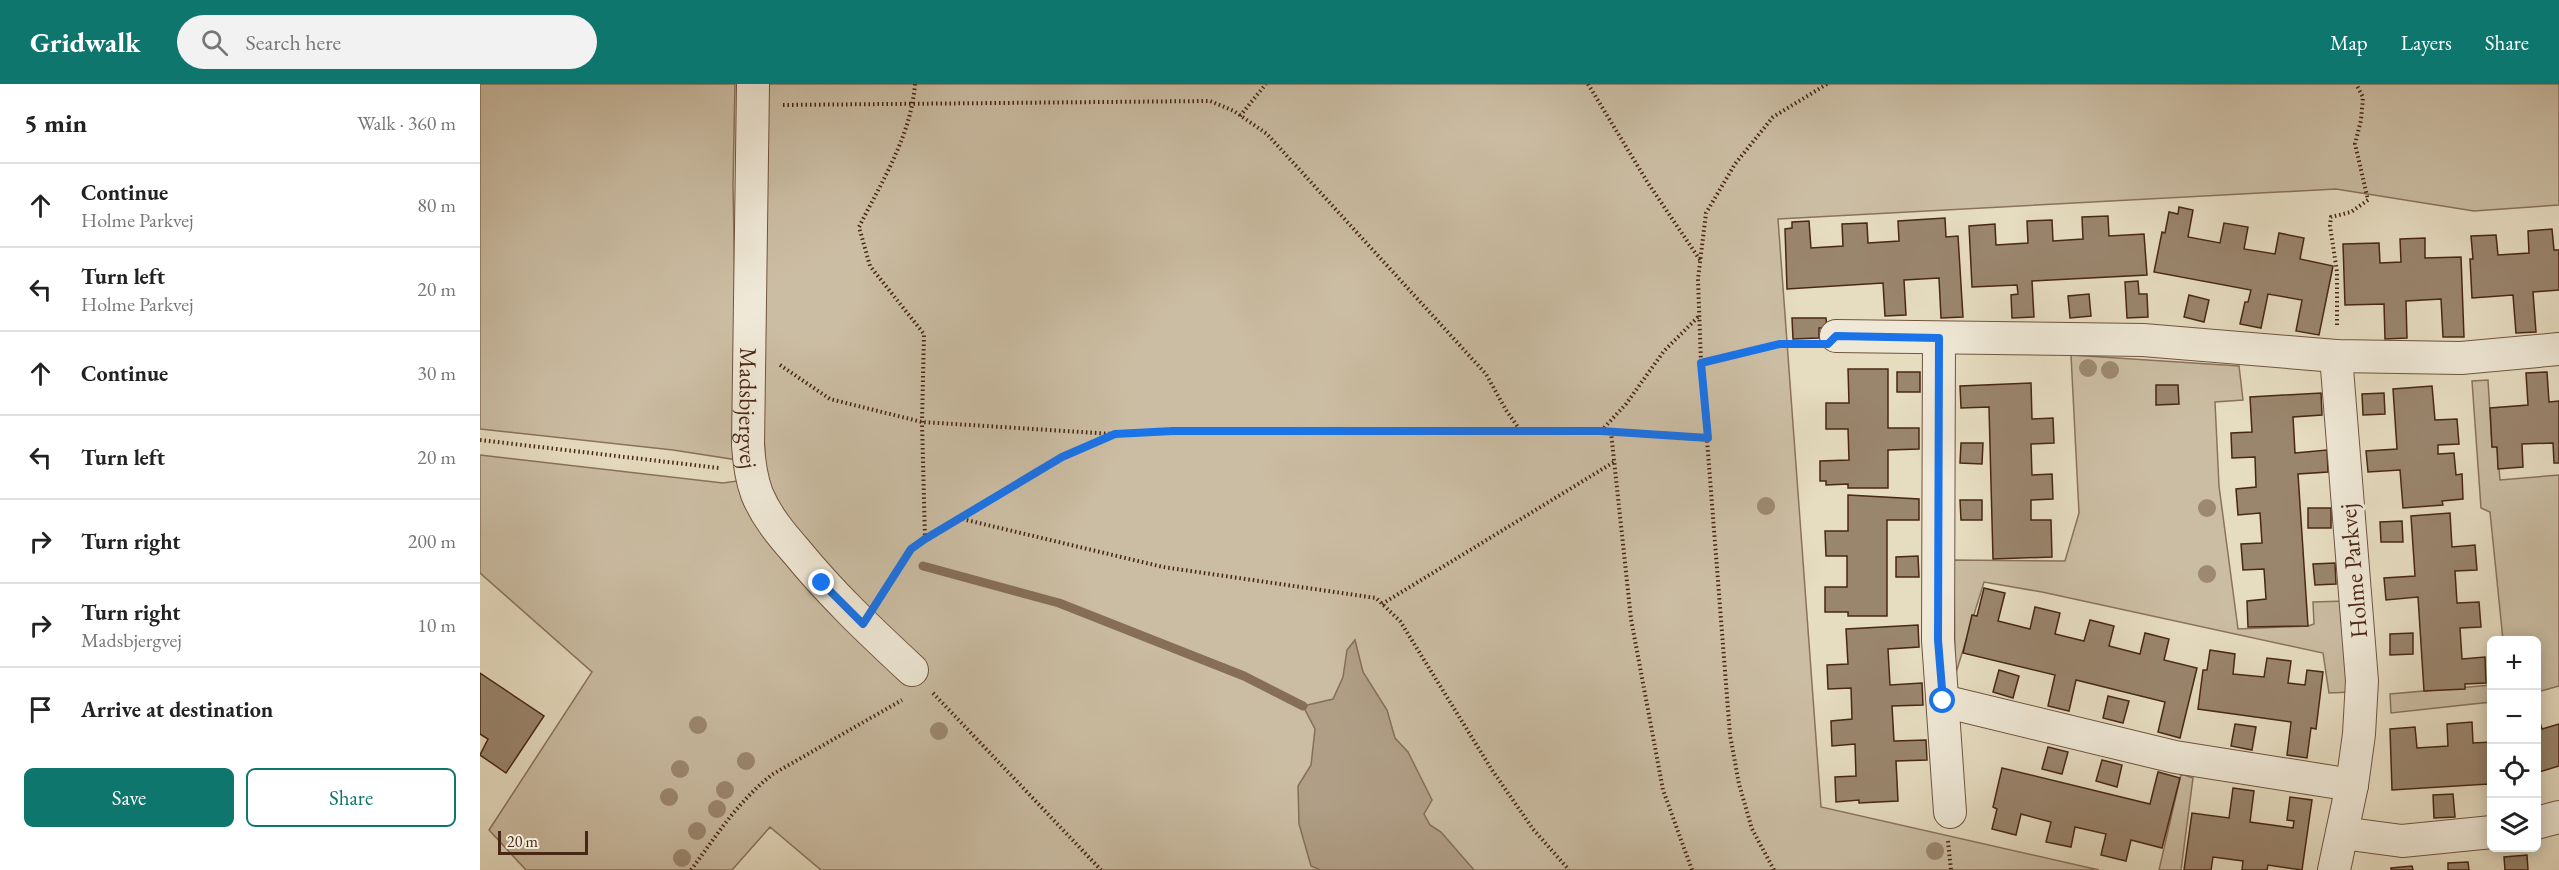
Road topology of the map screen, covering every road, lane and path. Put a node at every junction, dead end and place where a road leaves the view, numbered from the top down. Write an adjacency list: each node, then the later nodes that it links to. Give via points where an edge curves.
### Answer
1 (915, 84): 7 (path)
2 (1266, 84): 8 (path)
3 (1588, 84): 9 (path)
4 (1827, 84): 9 (path, via 1773,117 1735,164 1706,213)
5 (2356, 84): 15 (path, via 2363,97 2355,144 2368,200 2351,212 2331,217 2337,272)
6 (753, 95): 7 (path); 13 (street, Madsbjergvej)
7 (913, 104): 8 (path, via 1210,101); 17 (path, via 907,129 859,227 870,266 924,334)
8 (1240, 116): 18 (path, via 1268,134 1486,374)
9 (1701, 260): 10 (path)
10 (1700, 315): 16 (path); 19 (path, via 1664,351)
11 (1836, 336): 12 (street); 16 (path, via 1828,344 1780,344)
12 (1939, 338): 15 (street, via 2143,340); 31 (street, via 1938,640)
13 (749, 345): 17 (path, via 830,399); 25 (street, Madsbjergvej)
14 (2559, 349): 15 (street, via 2461,358)
15 (2336, 356): 32 (street, Holme Parkvej, via 2362,681)
16 (1701, 363): 22 (path)
17 (922, 422): 21 (path); 27 (path)
18 (1521, 430): 19 (path); 21 (path)
19 (1601, 431): 20 (path)
20 (1611, 432): 22 (path); 24 (path)
21 (1115, 434): 26 (path, via 1062,457)
22 (1708, 438): 42 (path, via 1730,735 1752,829)
23 (480, 440): 25 (path)
24 (1614, 462): 28 (path); 41 (path, via 1631,620 1663,790)
25 (750, 472): 29 (street, Madsbjergvej, via 769,519 822,583)
26 (958, 518): 27 (path); 28 (path, via 1163,567 1376,598)
27 (925, 539): 29 (path, via 911,549)
28 (1382, 604): 40 (path, via 1400,621 1533,829)
29 (863, 624): 30 (street, Madsbjergvej)
30 (919, 678): 38 (path, via 758,786); 39 (path)
31 (1943, 701): 32 (street, via 2175,757); 33 (street)
32 (2352, 785): 37 (street, Holme Parkvej)
33 (1950, 812)
34 (2559, 817): 35 (street)
35 (2541, 822)
36 (2487, 832): 37 (street, via 2402,841)
37 (2342, 833): 43 (street, Holme Parkvej)
38 (691, 870)
39 (1101, 870)
40 (1569, 870)
41 (1692, 870)
42 (1774, 870)
43 (2334, 870)

